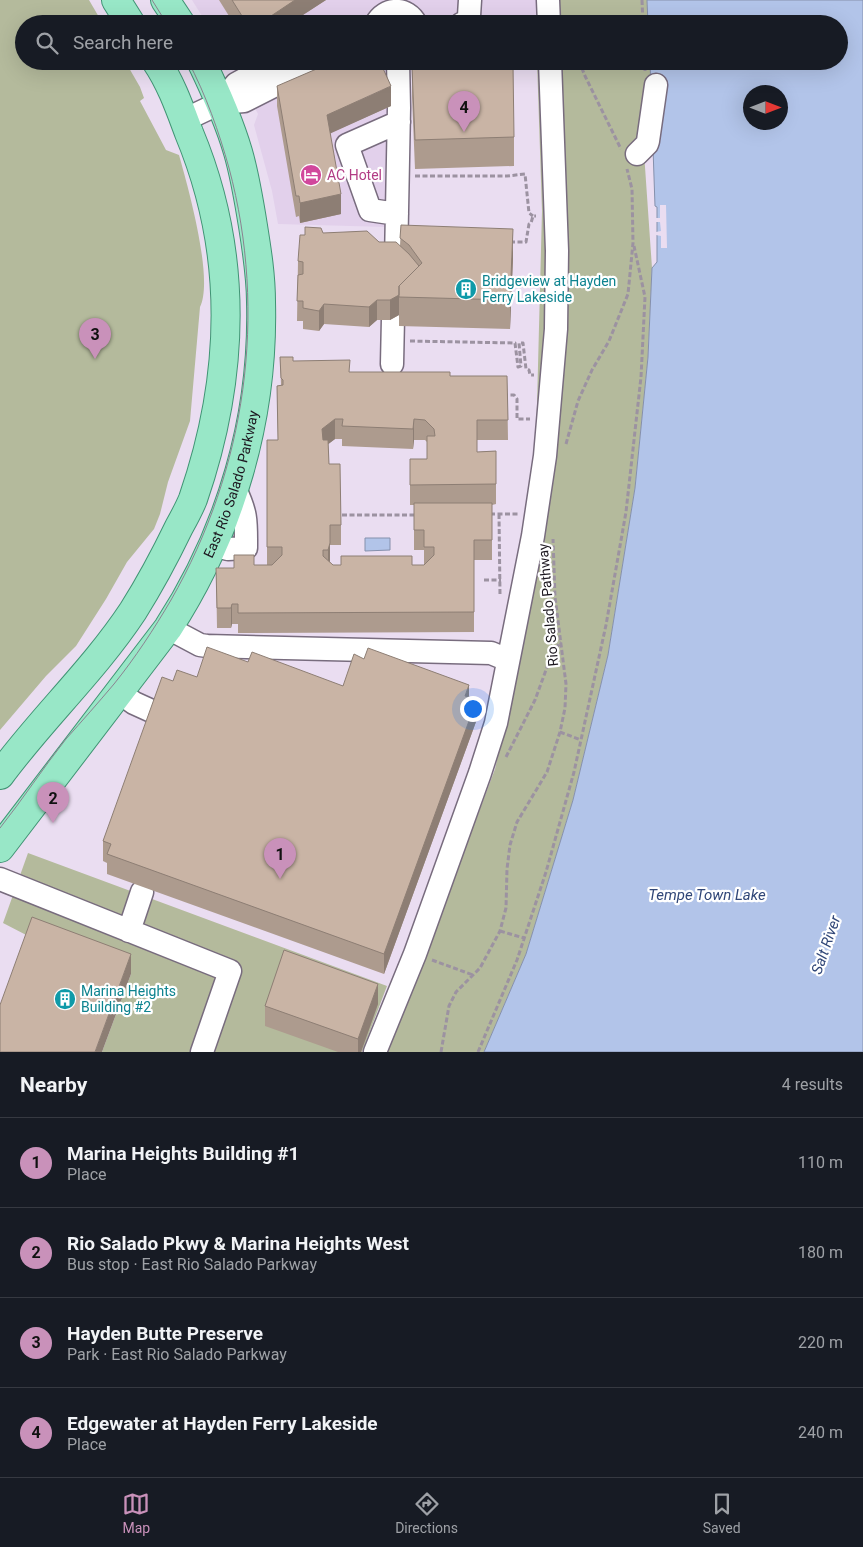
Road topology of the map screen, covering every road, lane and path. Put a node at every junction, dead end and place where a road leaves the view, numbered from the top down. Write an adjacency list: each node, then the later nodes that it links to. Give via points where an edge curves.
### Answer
1 (116, 0): 6 (main road)
2 (166, 0): 7 (main road)
3 (470, 0): 10 (lane)
4 (548, 0): 11 (lane)
5 (642, 0): 12 (path)
6 (125, 15)
7 (175, 15)
8 (395, 15): 9 (lane)
9 (409, 15)
10 (469, 15)
11 (548, 15)
12 (643, 15)
13 (161, 70): 22 (main road)
14 (205, 70): 21 (main road, East Rio Salado Parkway)
15 (262, 70): 21 (lane, via 236,84)
16 (305, 70): 21 (lane, via 244,101)
17 (398, 70): 23 (lane)
18 (550, 70): 26 (lane)
19 (584, 70): 24 (path)
20 (656, 85): 24 (lane, via 647,144)
21 (220, 103): 22 (lane); 47 (main road, East Rio Salado Parkway, via 238,151 259,267 258,372 251,426 235,489 213,545)
22 (184, 120): 39 (main road, via 201,161 222,247 226,283 226,328 217,412)
23 (399, 122): 27 (lane); 27 (lane, via 347,145 370,210)
24 (629, 158): 30 (path)
25 (416, 176): 28 (path, via 525,174 528,213)
26 (556, 211): 28 (path); 35 (lane, via 556,328)
27 (397, 214): 31 (lane)
28 (534, 216): 29 (path, via 528,224 526,242)
29 (501, 241)
30 (633, 243): 38 (path, via 628,294 609,341 578,401); 54 (path, via 645,297 641,377 626,512)
31 (396, 262)
32 (393, 318): 34 (lane)
33 (409, 341): 35 (path, via 515,343 518,367 521,366 519,343 522,342 526,369 530,374)
34 (392, 364)
35 (552, 376): 37 (lane)
36 (496, 395): 37 (path, via 514,395 517,419)
37 (548, 420): 49 (lane, via 533,536)
38 (565, 447)
39 (192, 500): 47 (main road, via 182,551 157,599 156,612); 50 (main road, via 152,581)
40 (490, 514): 41 (path)
41 (499, 514): 42 (path); 46 (path)
42 (519, 514)
43 (342, 515): 44 (path)
44 (421, 515)
45 (553, 536): 48 (path, Rio Salado Pathway, via 555,597)
46 (500, 595)
47 (168, 628): 49 (lane, via 207,646 491,653); 50 (main road, via 129,632); 51 (main road, East Rio Salado Parkway)
48 (561, 642): 53 (path, Rio Salado Pathway, via 566,684); 55 (path, via 553,651 534,700)
49 (508, 660): 63 (lane, via 496,723)
50 (94, 664): 56 (main road)
51 (120, 693): 52 (lane); 57 (main road, East Rio Salado Parkway)
52 (156, 713)
53 (560, 732): 54 (path); 61 (path, Rio Salado Pathway, via 546,772 517,822 510,845 506,908)
54 (582, 740): 62 (path, via 546,872)
55 (504, 760)
56 (0, 774)
57 (0, 848)
58 (0, 879): 60 (lane)
59 (142, 892): 60 (lane)
60 (129, 931): 65 (lane, via 230,971)
61 (500, 931): 62 (path); 64 (path, Rio Salado Pathway, via 480,968)
62 (524, 938): 68 (path)
63 (415, 954): 64 (path); 66 (lane)
64 (473, 974): 67 (path, Rio Salado Pathway, via 456,992 449,1006)
65 (202, 1052)
66 (375, 1052)
67 (441, 1052)
68 (478, 1052)

